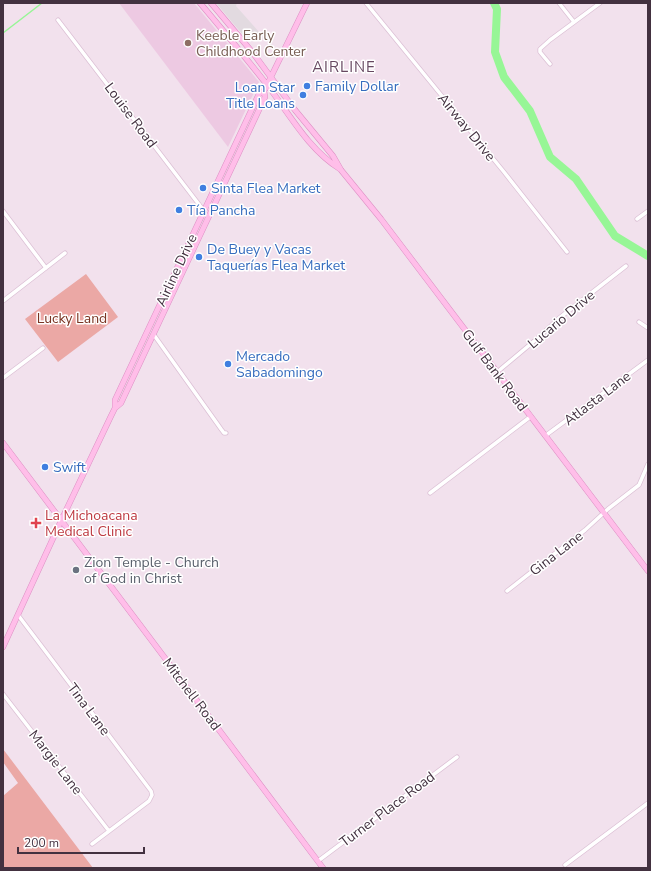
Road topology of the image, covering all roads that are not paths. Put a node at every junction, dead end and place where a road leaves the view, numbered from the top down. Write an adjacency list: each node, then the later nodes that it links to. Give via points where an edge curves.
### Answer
1 (200, 3): 11 (main road, Gulf Bank Road)
2 (211, 3): 10 (main road, Gulf Bank Road)
3 (307, 3): 10 (main road, Airline Drive)
4 (366, 3): 18 (street, Airway Drive)
5 (559, 3): 8 (street)
6 (600, 3): 8 (street)
7 (58, 20): 15 (street, Louise Road)
8 (574, 22): 9 (street, via 540,49)
9 (550, 64)
10 (271, 77): 11 (main road, Airline Drive); 13 (main road, Gulf Bank Road, via 333,156)
11 (267, 85): 12 (main road, Airline Drive); 13 (main road, Gulf Bank Road, via 327,161)
12 (264, 91): 15 (main road, Airline Drive, via 259,94); 25 (main road, Airline Drive, via 265,97)
13 (341, 170): 29 (main road, Gulf Bank Road, via 381,219)
14 (3, 211): 21 (street)
15 (204, 211): 26 (main road, Airline Drive)
16 (648, 211): 17 (street)
17 (637, 220)
18 (566, 252)
19 (65, 253): 21 (street)
20 (626, 266): 29 (street, Lucario Drive, via 558,319)
21 (46, 268): 22 (street)
22 (3, 301)
23 (639, 322): 24 (street)
24 (648, 328)
25 (154, 335): 26 (main road); 31 (main road, Airline Drive, via 121,403); 33 (street)
26 (144, 338): 31 (main road, Airline Drive, via 115,400)
27 (43, 348): 30 (street)
28 (648, 360): 34 (street, Atlasta Lane)
29 (496, 373): 32 (main road, Gulf Bank Road)
30 (3, 378)
31 (115, 408): 39 (main road, Airline Drive)
32 (530, 417): 34 (main road, Gulf Bank Road); 37 (street)
33 (226, 433)
34 (546, 436): 38 (main road, Gulf Bank Road)
35 (3, 443): 39 (main road, Mitchell Road)
36 (648, 464): 38 (street, Gina Lane, via 639,485)
37 (430, 493)
38 (604, 513): 40 (main road, Gulf Bank Road); 41 (street, Gina Lane)
39 (61, 521): 42 (main road, Airline Drive); 49 (main road, Mitchell Road)
40 (648, 571)
41 (507, 591)
42 (18, 615): 43 (main road, Airline Drive); 47 (street, Tina Lane, via 151,791 152,795 146,804)
43 (3, 647)
44 (3, 694): 47 (street, Margie Lane)
45 (457, 757): 49 (street, Turner Place Road)
46 (648, 803): 50 (street)
47 (109, 831): 48 (street)
48 (92, 844)
49 (318, 862): 51 (main road, Mitchell Road)
50 (565, 865)
51 (323, 868)

